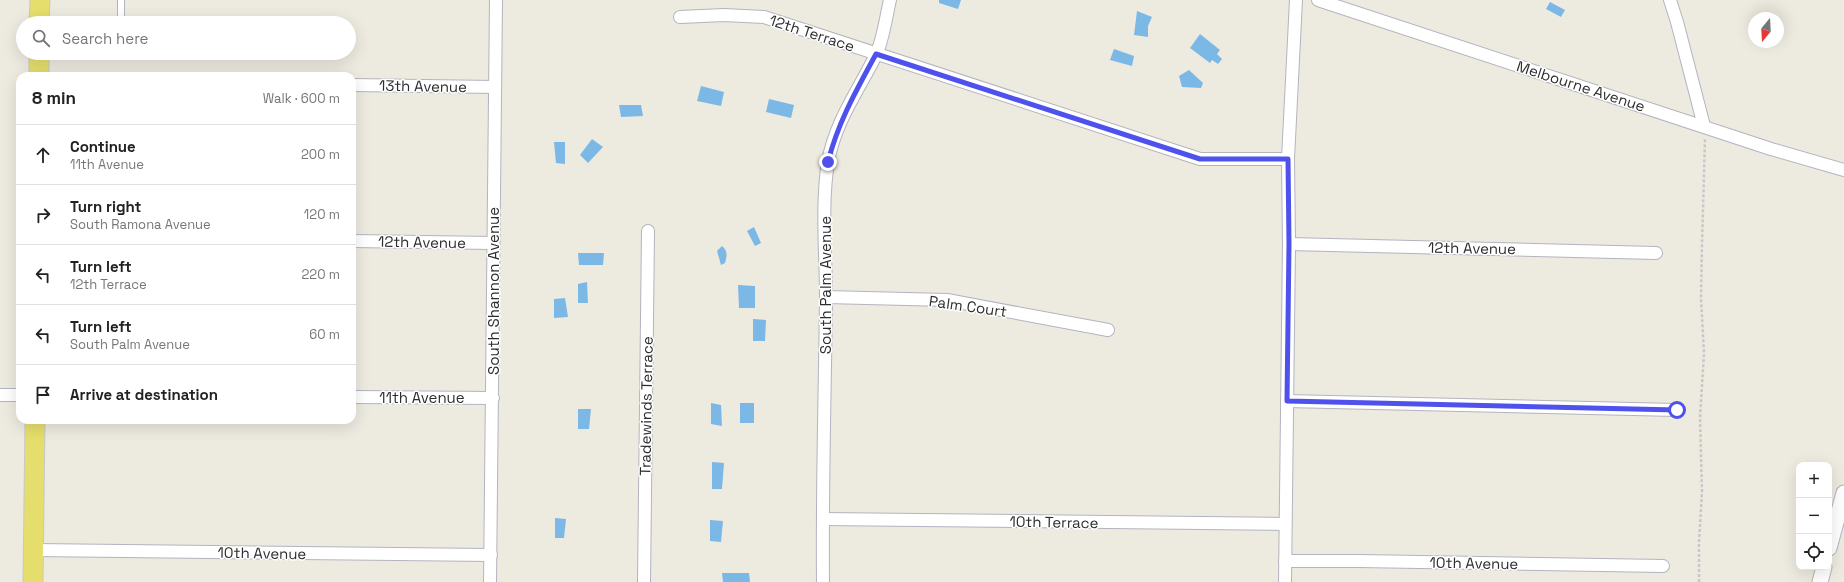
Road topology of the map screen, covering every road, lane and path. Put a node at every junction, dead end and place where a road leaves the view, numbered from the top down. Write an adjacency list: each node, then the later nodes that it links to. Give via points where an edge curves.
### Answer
1 (40, 0): 8 (main road)
2 (121, 0): 9 (lane)
3 (496, 0): 15 (street, South Shannon Avenue)
4 (890, 0): 11 (street, South Palm Avenue)
5 (1296, 0): 17 (street)
6 (1318, 0): 16 (street, Melbourne Avenue)
7 (1670, 0): 16 (street)
8 (40, 16)
9 (121, 16)
10 (680, 17): 11 (street, 12th Terrace, via 764,17)
11 (876, 54): 17 (street, 12th Terrace, via 1200,159); 24 (street, South Palm Avenue, via 839,125 828,162 824,201)
12 (39, 60): 13 (main road)
13 (39, 72)
14 (356, 85): 15 (street, 13th Avenue)
15 (495, 87): 21 (street, South Shannon Avenue)
16 (1704, 126): 18 (street, Melbourne Avenue); 47 (path, via 1701,298 1704,374 1700,418)
17 (1288, 159): 22 (street)
18 (1844, 170)
19 (648, 231): 44 (street, Tradewinds Terrace)
20 (356, 241): 21 (street, 12th Avenue)
21 (493, 243): 29 (street, South Shannon Avenue)
22 (1289, 244): 23 (street, 12th Avenue); 30 (street)
23 (1656, 253)
24 (826, 297): 25 (street, Palm Court, via 947,300); 34 (street, South Palm Avenue)
25 (1108, 330)
26 (0, 395): 27 (street)
27 (16, 395)
28 (356, 397): 29 (street, 11th Avenue)
29 (493, 398): 38 (street, South Shannon Avenue)
30 (1287, 401): 31 (street); 35 (street)
31 (1677, 410)
32 (35, 424): 37 (main road)
33 (1844, 493): 36 (street)
34 (822, 519): 35 (street, 10th Terrace); 45 (street, South Palm Avenue)
35 (1285, 524): 39 (street)
36 (1832, 537)
37 (34, 550): 38 (street, 10th Avenue); 42 (main road)
38 (491, 555): 43 (street, South Shannon Avenue)
39 (1285, 561): 40 (street, 10th Avenue); 46 (street)
40 (1663, 566)
41 (1823, 570): 48 (street)
42 (33, 582)
43 (490, 582)
44 (644, 582)
45 (823, 582)
46 (1285, 582)
47 (1700, 582)
48 (1820, 582)

